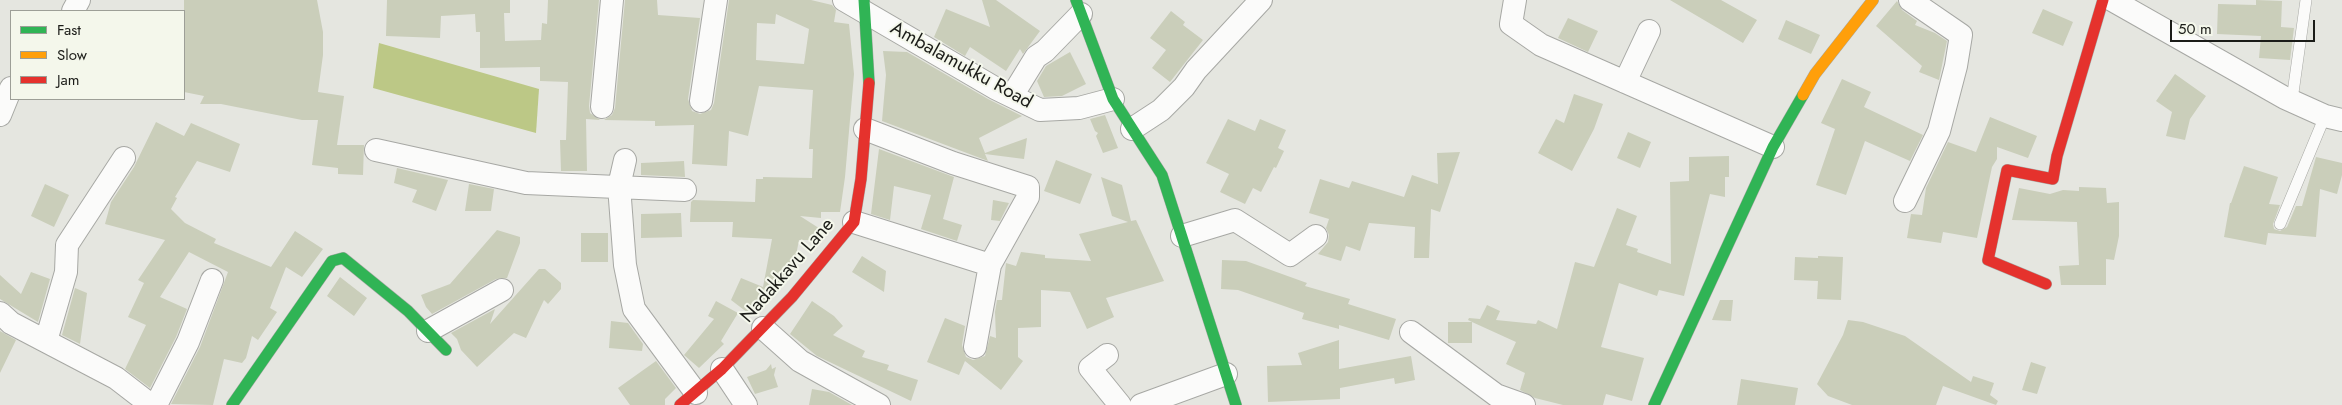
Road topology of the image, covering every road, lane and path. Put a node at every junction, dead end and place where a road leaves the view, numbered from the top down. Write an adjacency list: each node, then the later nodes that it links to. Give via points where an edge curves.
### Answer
1 (612, 0): 19 (street)
2 (716, 0): 18 (street)
3 (1261, 0): 22 (street, via 1161,110)
4 (1515, 0): 13 (street, via 1511,24 1541,45)
5 (1873, 0): 24 (street, via 1815,74)
6 (1910, 0): 30 (street, via 1961,34 1940,131)
7 (2103, 0): 37 (street, via 2053,179 2007,170 1988,260)
8 (2112, 0): 17 (street)
9 (2306, 0): 17 (lane)
10 (857, 4): 15 (street, Ambalamukku Road, via 904,36); 23 (street, Nadakkavu Lane, via 870,74)
11 (1078, 7): 15 (street, via 1045,51 1036,57); 16 (street)
12 (1649, 31): 13 (street)
13 (1625, 82): 24 (street)
14 (10, 90): 20 (street)
15 (1012, 96): 16 (street, Ambalamukku Road, via 1040,110 1079,108)
16 (1113, 99): 22 (street)
17 (2292, 100): 21 (street)
18 (701, 101)
19 (602, 107)
20 (0, 114)
21 (2334, 118): 32 (lane)
22 (1132, 129): 33 (street, via 1162,175)
23 (865, 130): 31 (street, Nadakkavu Lane); 35 (street, via 1028,187 1028,197)
24 (1773, 147): 59 (street)
25 (376, 150): 28 (street, via 526,183)
26 (124, 158): 43 (street, via 67,246 66,272)
27 (626, 160): 28 (street)
28 (619, 186): 29 (street); 49 (street, via 625,265 634,309)
29 (685, 190)
30 (1905, 201)
31 (854, 222): 35 (street); 40 (street, Nadakkavu Lane)
32 (2280, 224)
33 (1182, 236): 34 (street, via 1235,220 1290,255); 48 (street)
34 (1316, 236)
35 (990, 265): 44 (street)
36 (212, 280): 51 (street, via 188,342)
37 (2046, 284)
38 (502, 290): 41 (street)
39 (0, 313): 43 (street, via 11,323)
40 (763, 328): 47 (street, Nadakkavu Lane); 54 (street, via 800,362)
41 (428, 332): 45 (street); 52 (street, via 408,311 343,258 332,261)
42 (1411, 332): 58 (street, via 1496,395)
43 (46, 341): 50 (street, via 116,378)
44 (975, 347)
45 (446, 350)
46 (1108, 355): 55 (street, via 1090,368)
47 (722, 370): 49 (street, Nadakkavu Lane); 53 (street)
48 (1226, 374): 56 (street); 57 (street)
49 (688, 399)
50 (150, 405)
51 (156, 405)
52 (232, 405)
53 (746, 405)
54 (879, 405)
55 (1120, 405)
56 (1141, 405)
57 (1236, 405)
58 (1524, 405)
59 (1654, 405)

